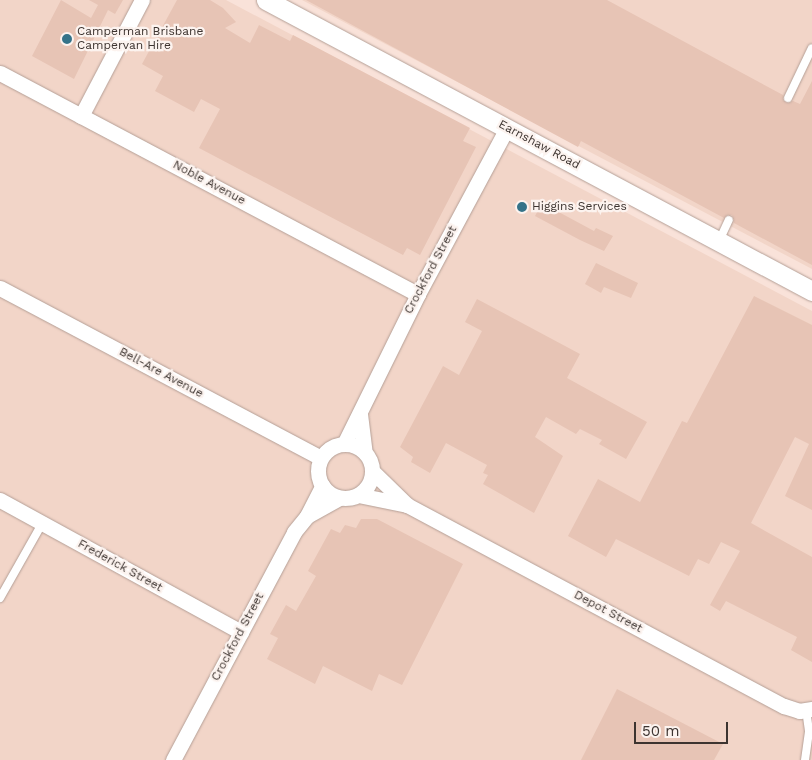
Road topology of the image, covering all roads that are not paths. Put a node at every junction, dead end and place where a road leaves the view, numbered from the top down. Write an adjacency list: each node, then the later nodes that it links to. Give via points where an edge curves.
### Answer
1 (142, 0): 6 (street)
2 (266, 0): 7 (street, Earnshaw Road)
3 (812, 48): 5 (lane)
4 (0, 73): 6 (street, Noble Avenue)
5 (788, 98)
6 (81, 116): 12 (street, Noble Avenue)
7 (507, 128): 9 (street, Earnshaw Road); 12 (street, Crockford Street)
8 (729, 220): 9 (lane)
9 (719, 241): 11 (street, Earnshaw Road)
10 (0, 288): 16 (street, Bell-Are Avenue)
11 (812, 290)
12 (418, 294): 13 (street, Crockford Street)
13 (360, 414): 14 (street, Crockford Street); 15 (street, Crockford Street)
14 (344, 444): 15 (street); 16 (street, via 331,448)
15 (365, 452): 17 (street)
16 (321, 458): 18 (street, via 318,472)
17 (372, 471): 19 (street, via 369,485); 22 (street, Depot Street)
18 (322, 486): 20 (street); 23 (street, Crockford Street)
19 (358, 495): 20 (street); 22 (street, Depot Street)
20 (339, 498): 23 (street, Crockford Street)
21 (0, 500): 24 (street, Frederick Street)
22 (407, 505): 27 (street, Depot Street, via 784,706)
23 (307, 516): 26 (street, Crockford Street, via 294,532)
24 (43, 522): 25 (lane); 26 (street, Frederick Street)
25 (0, 598)
26 (241, 632): 29 (street, Crockford Street)
27 (809, 709): 28 (lane)
28 (807, 759)
29 (173, 760)

